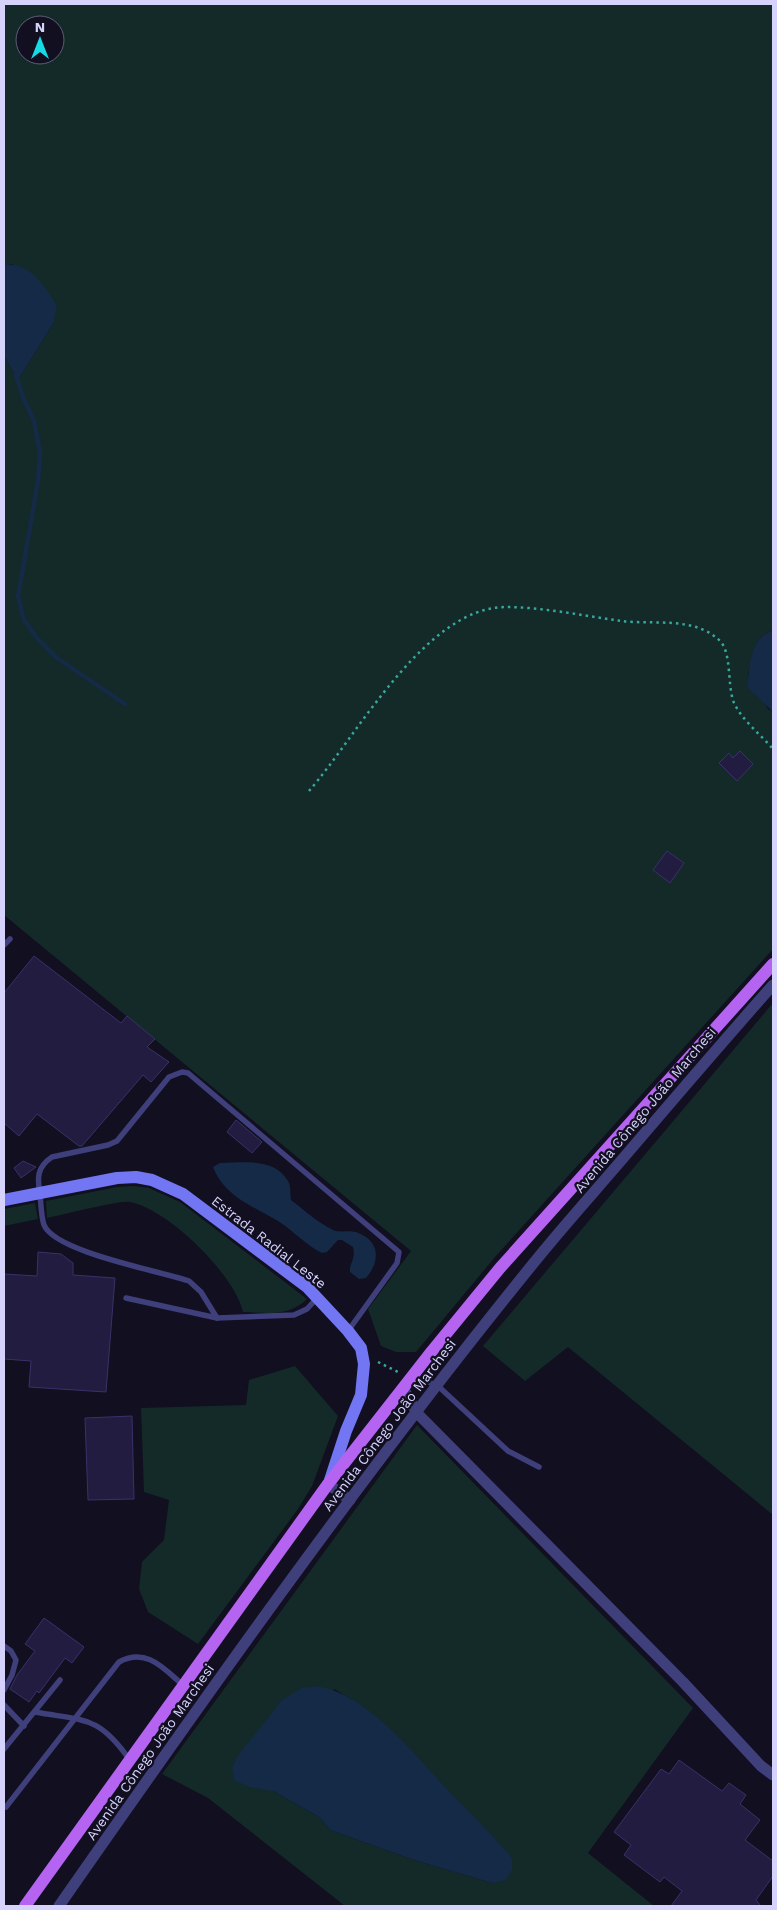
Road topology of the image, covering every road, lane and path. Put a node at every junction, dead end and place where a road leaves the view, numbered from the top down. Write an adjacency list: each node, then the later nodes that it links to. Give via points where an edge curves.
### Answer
1 (773, 749): 2 (path, via 735,703 729,684 727,656 721,642 704,630 676,623 630,622 504,607 480,611 432,640 394,680)
2 (309, 791)
3 (10, 939): 4 (lane)
4 (4, 946)
5 (773, 964): 14 (main road, via 506,1261)
6 (773, 985): 15 (street, Avenida Cônego João Marchesi, via 534,1262)
7 (39, 1193): 8 (street, Estrada Radial Leste); 10 (street, Estrada Radial Leste, via 117,1178 136,1177 167,1185 307,1287); 11 (lane, via 44,1226 68,1245 189,1281 201,1292); 12 (lane, via 38,1175 46,1160 116,1141 169,1076 188,1073 399,1252 397,1263)
8 (4, 1200)
9 (126, 1298): 11 (lane)
10 (317, 1298): 11 (lane, via 307,1309 294,1315); 12 (street, Estrada Radial Leste)
11 (217, 1318)
12 (348, 1331): 13 (street, Estrada Radial Leste)
13 (361, 1348): 14 (path, via 379,1363); 19 (street, via 364,1364 361,1394)
14 (412, 1377): 15 (lane); 16 (main road)
15 (437, 1385): 17 (street, Avenida Cônego João Marchesi); 18 (lane, via 508,1452)
16 (403, 1388): 17 (street); 19 (main road)
17 (418, 1413): 20 (street, Avenida Cônego João Marchesi); 31 (street, via 683,1682 761,1766)
18 (539, 1468)
19 (328, 1484): 20 (street); 23 (main road)
20 (350, 1500): 34 (street, Avenida Cônego João Marchesi)
21 (4, 1646): 24 (lane, via 11,1650 16,1660)
22 (60, 1680): 26 (lane)
23 (184, 1686): 27 (lane, via 154,1661 129,1656 119,1662); 30 (main road)
24 (4, 1690)
25 (4, 1705): 28 (lane)
26 (36, 1712): 27 (lane); 28 (lane)
27 (75, 1718): 30 (lane, via 91,1721 103,1728 116,1739); 32 (lane)
28 (24, 1726): 29 (lane)
29 (4, 1749)
30 (129, 1759): 33 (main road)
31 (773, 1774)
32 (6, 1807)
33 (25, 1906)
34 (59, 1906)

